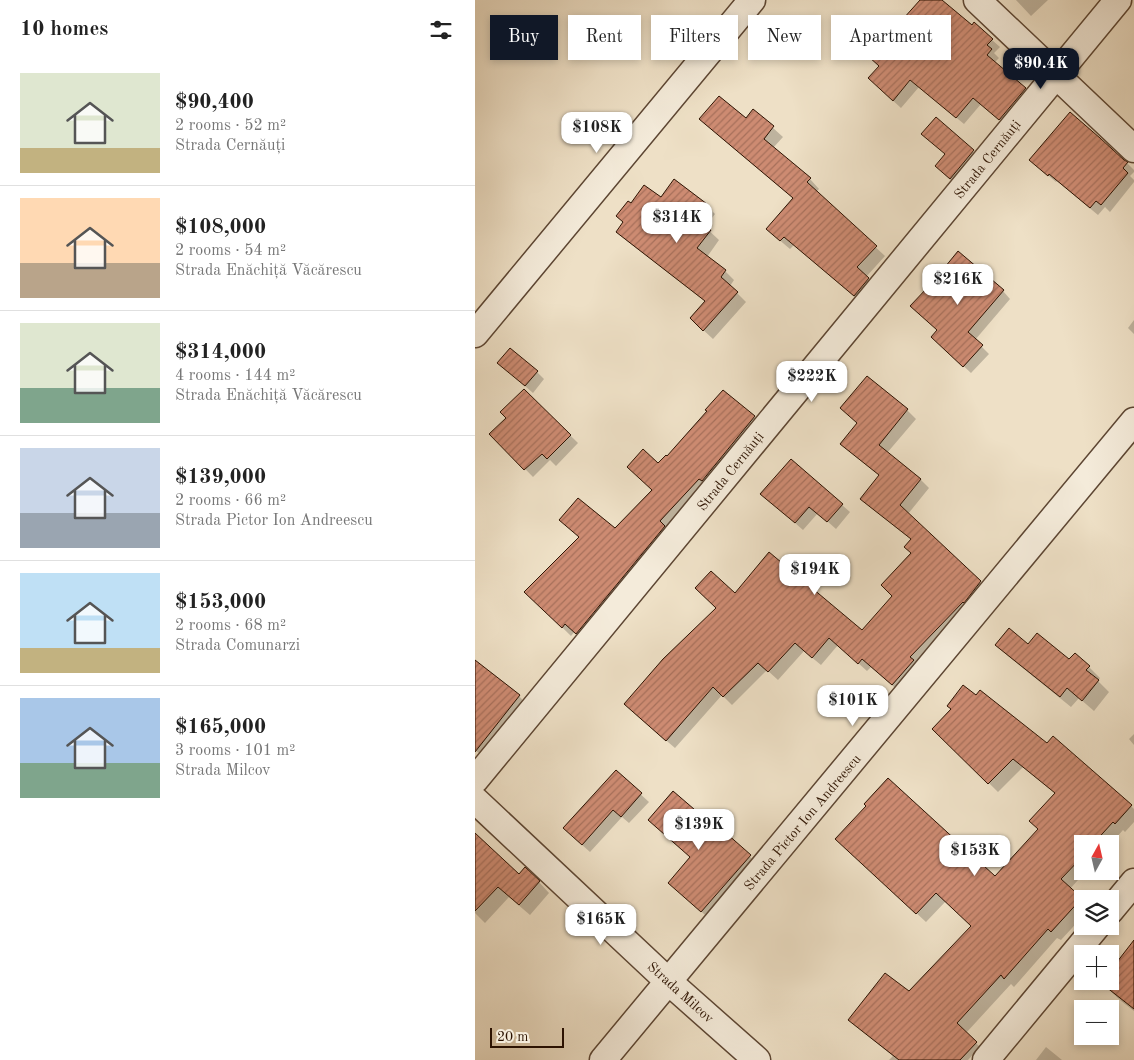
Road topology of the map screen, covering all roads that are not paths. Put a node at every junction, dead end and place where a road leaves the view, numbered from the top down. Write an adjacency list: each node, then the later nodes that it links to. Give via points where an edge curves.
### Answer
1 (752, 0): 6 (street)
2 (977, 0): 4 (street)
3 (1118, 0): 4 (street, Strada Cernăuți)
4 (1056, 76): 5 (street); 8 (street, Strada Cernăuți)
5 (1134, 149)
6 (475, 334)
7 (1134, 421): 13 (street, Strada Pictor Ion Andreescu)
8 (475, 780)
9 (475, 800): 13 (street, Strada Milcov)
10 (1134, 882): 11 (street)
11 (1119, 900)
12 (1090, 935): 16 (street)
13 (669, 982): 14 (street, Strada Pictor Ion Andreescu); 15 (street, Strada Milcov)
14 (603, 1060)
15 (757, 1060)
16 (987, 1060)

